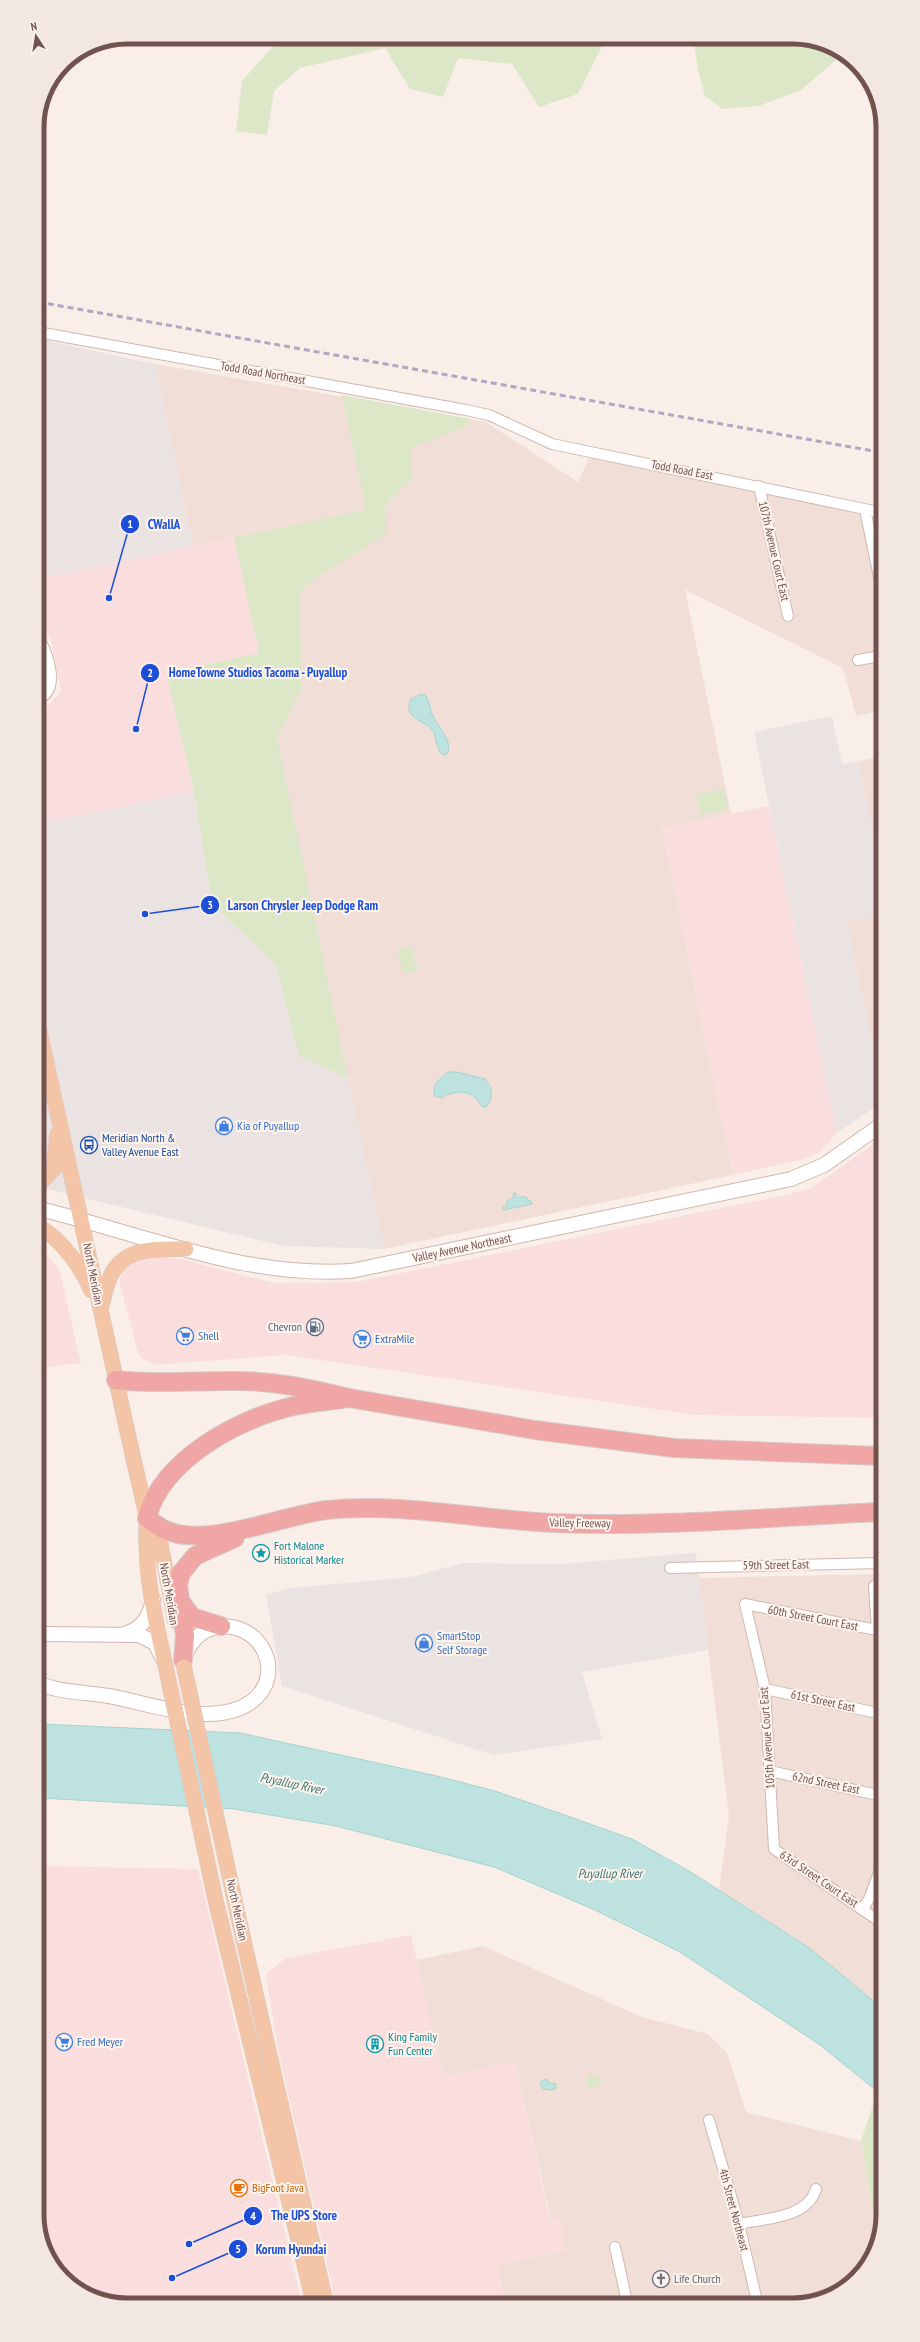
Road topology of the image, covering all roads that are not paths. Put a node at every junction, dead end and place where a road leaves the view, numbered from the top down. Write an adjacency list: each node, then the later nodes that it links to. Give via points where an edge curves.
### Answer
1 (44, 333): 2 (street, Todd Road Northeast)
2 (489, 415): 3 (street, Todd Road East, via 552,444)
3 (759, 486): 4 (street, Todd Road East); 7 (street, 107th Avenue Court East)
4 (865, 510): 5 (street, Todd Road East); 6 (street)
5 (876, 512)
6 (876, 563)
7 (788, 616)
8 (44, 656): 11 (main road, via 49,677 48,688)
9 (876, 657): 10 (street)
10 (858, 660)
11 (44, 692)
12 (44, 1051): 13 (main road, North Meridian)
13 (58, 1114): 15 (main road, via 54,1169); 17 (main road, North Meridian)
14 (876, 1128): 19 (main road, Valley Avenue Northeast, via 808,1173 791,1179 351,1271 325,1273 264,1268)
15 (44, 1180)
16 (44, 1210): 17 (main road, Valley Avenue Northeast)
17 (82, 1220): 19 (main road, Valley Avenue Northeast); 20 (main road, North Meridian)
18 (44, 1230): 20 (main road, via 74,1261)
19 (186, 1249): 20 (main road, via 143,1250 123,1260 111,1275)
20 (100, 1310): 21 (main road, North Meridian)
21 (116, 1380): 22 (highway, via 175,1384 204,1381 266,1382 310,1388); 25 (main road, North Meridian)
22 (349, 1398): 23 (highway, via 607,1440 674,1448); 25 (highway, via 294,1406 245,1421 179,1467 151,1502)
23 (876, 1456)
24 (876, 1512): 26 (highway, Valley Freeway, via 623,1524 552,1523 488,1519 397,1508 357,1508 326,1510)
25 (148, 1518): 26 (highway, via 164,1529 186,1535 239,1530); 30 (main road, North Meridian, via 145,1545); 38 (main road, North Meridian, via 160,1541)
26 (281, 1520): 31 (highway, via 220,1543 195,1556 181,1573 178,1585)
27 (876, 1563): 28 (street, 59th Street East)
28 (670, 1568)
29 (874, 1586): 33 (street)
30 (153, 1600): 37 (main road, via 150,1612 141,1625 133,1631); 39 (main road, North Meridian)
31 (180, 1602): 34 (highway, via 192,1617); 38 (highway, via 185,1636)
32 (745, 1604): 35 (street, 60th Street Court East); 41 (street, 105th Avenue Court East)
33 (876, 1604)
34 (221, 1626): 38 (main road, via 211,1628 191,1643); 40 (main road, via 241,1628 252,1635 264,1650 268,1663 263,1689 254,1699 237,1708 204,1713 178,1713 110,1696 61,1690)
35 (876, 1630)
36 (44, 1634): 37 (main road)
37 (115, 1635): 39 (main road, via 139,1635 148,1638 159,1649)
38 (183, 1664): 54 (main road, North Meridian, bridge)
39 (165, 1667): 53 (main road, North Meridian, bridge, via 216,1902)
40 (44, 1685)
41 (764, 1689): 42 (street, 61st Street East); 43 (street, 105th Avenue Court East)
42 (876, 1713)
43 (770, 1771): 44 (street, 62nd Street East); 45 (street, 105th Avenue Court East)
44 (876, 1795)
45 (774, 1849): 47 (street, 63rd Street Court East)
46 (876, 1881): 47 (street)
47 (863, 1908): 48 (street, 63rd Street Court East)
48 (876, 1918)
49 (709, 2120): 51 (street, 4th Street Northeast)
50 (816, 2189): 51 (street, via 808,2204 798,2211)
51 (739, 2224): 56 (street, 4th Street Northeast)
52 (615, 2247): 55 (street)
53 (312, 2298)
54 (325, 2298)
55 (626, 2298)
56 (755, 2298)

